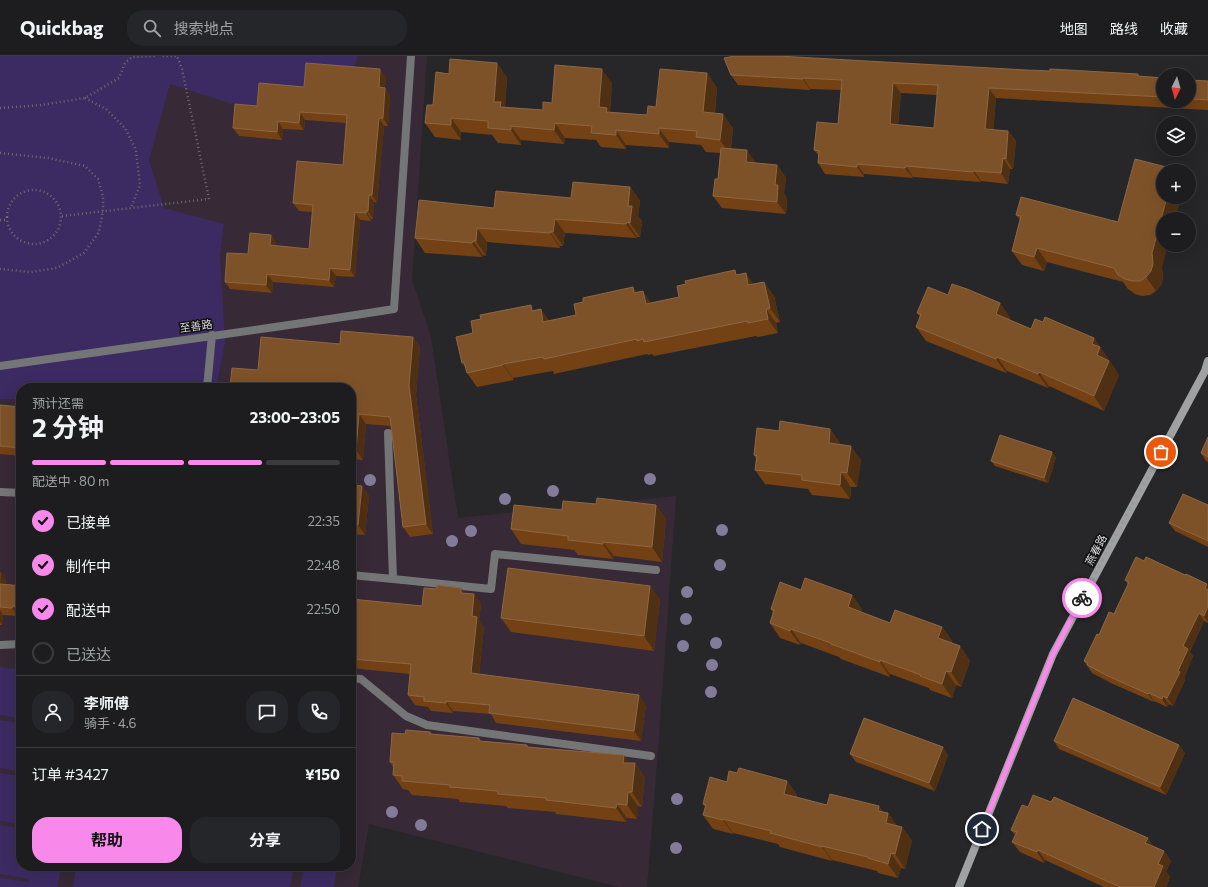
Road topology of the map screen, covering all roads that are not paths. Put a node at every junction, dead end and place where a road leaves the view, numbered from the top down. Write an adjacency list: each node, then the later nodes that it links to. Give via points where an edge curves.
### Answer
1 (411, 56): 2 (lane, 至善路, via 394,309)
2 (212, 335): 4 (lane, 至善路); 5 (lane)
3 (1208, 360): 16 (street, 燕春路, via 1205,372 1053,654)
4 (0, 366)
5 (207, 383)
6 (388, 433): 11 (lane)
7 (0, 492): 8 (lane)
8 (16, 493)
9 (656, 570): 11 (lane, via 494,554 491,589)
10 (356, 575): 11 (lane)
11 (394, 579)
12 (16, 644): 13 (lane)
13 (0, 645)
14 (356, 678): 15 (lane, via 361,679 406,716 427,725)
15 (651, 756)
16 (959, 887)

